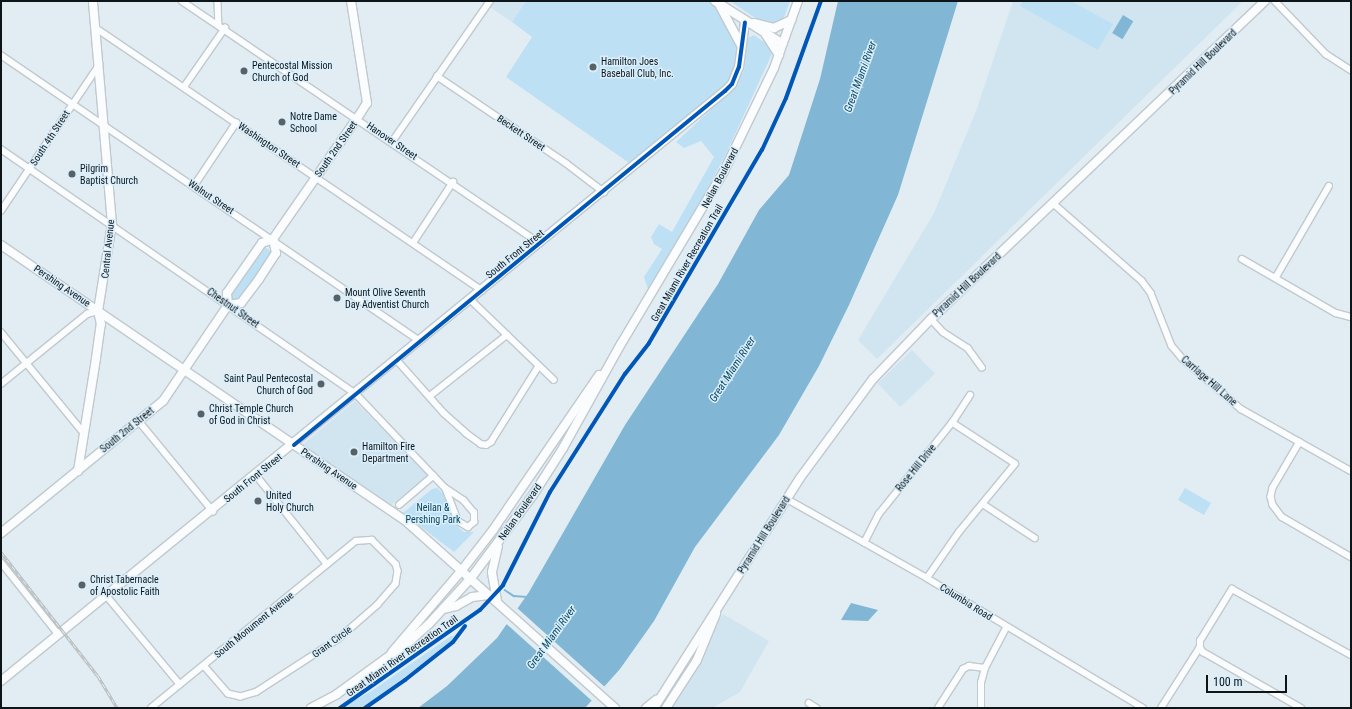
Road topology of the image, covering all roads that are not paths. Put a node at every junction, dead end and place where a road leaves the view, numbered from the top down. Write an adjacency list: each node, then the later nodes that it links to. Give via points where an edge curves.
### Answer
1 (93, 1): 13 (street, Central Avenue)
2 (182, 1): 12 (street, Hanover Street)
3 (218, 1): 12 (street)
4 (351, 1): 24 (street, South 2nd Street, via 367,103)
5 (490, 1): 21 (street)
6 (798, 1): 10 (street, Neilan Boulevard)
7 (1266, 1): 35 (street, Pyramid Hill Boulevard)
8 (1275, 1): 20 (street, via 1326,54)
9 (716, 2): 11 (street); 16 (street)
10 (791, 20): 11 (street, via 769,29); 15 (street, Neilan Boulevard)
11 (745, 22): 14 (street); 16 (street, South Front Street)
12 (222, 26): 22 (street); 24 (street, Hanover Street)
13 (96, 28): 19 (street, Central Avenue); 22 (street, Washington Street)
14 (765, 34): 15 (street); 18 (street)
15 (783, 44): 18 (street, Neilan Boulevard)
16 (741, 45): 34 (street, South Front Street, via 736,75 725,91)
17 (1, 55): 23 (street, Walnut Street)
18 (779, 55): 53 (street, Neilan Boulevard, via 749,123 712,194)
19 (99, 65): 23 (street, South 4th Street); 26 (street, Central Avenue)
20 (1351, 70)
21 (437, 76): 27 (street); 34 (street, Beckett Street, via 566,163)
22 (184, 87): 25 (street, Washington Street)
23 (72, 104): 26 (street, Walnut Street); 29 (street, South 4th Street)
24 (357, 118): 27 (street, Hanover Street); 30 (street, South 2nd Street)
25 (236, 123): 30 (street, Washington Street); 32 (street)
26 (104, 126): 32 (street, Walnut Street); 37 (street, Central Avenue)
27 (392, 142): 31 (street, Hanover Street)
28 (1, 149): 29 (street, Chestnut Street)
29 (30, 169): 36 (street, South 4th Street); 37 (street, Chestnut Street)
30 (316, 177): 38 (street, South 2nd Street); 39 (street, Washington Street)
31 (453, 182): 39 (street); 40 (street, Hanover Street)
32 (194, 186): 38 (street, Walnut Street)
33 (1329, 186): 43 (street)
34 (604, 192): 40 (street, South Front Street)
35 (1053, 203): 49 (street, Pyramid Hill Boulevard); 67 (street, Carriage Hill Lane, via 1142,281 1151,293 1172,346 1182,358 1241,409)
36 (1, 211)
37 (112, 224): 46 (street, Chestnut Street); 47 (street, Central Avenue)
38 (273, 239): 46 (street, South 2nd Street, via 262,242 235,280 227,293); 46 (street, via 276,253 258,279 241,303); 52 (street, Walnut Street)
39 (413, 243): 44 (street, Washington Street)
40 (540, 243): 44 (street, South Front Street)
41 (1, 245): 47 (street, Pershing Avenue)
42 (1242, 259): 43 (street)
43 (1276, 277): 48 (street, via 1336,313)
44 (482, 290): 45 (street, South Front Street)
45 (471, 300): 51 (street); 52 (street, South Front Street)
46 (228, 304): 58 (street, South 2nd Street); 61 (street, Chestnut Street)
47 (98, 311): 55 (street, via 87,314); 58 (street, Pershing Avenue); 66 (street, Central Avenue, via 101,324)
48 (1351, 317)
49 (931, 319): 57 (street, via 943,332 968,348); 74 (street, Pyramid Hill Boulevard, via 854,402)
50 (1, 332): 55 (street)
51 (507, 335): 56 (street); 63 (street)
52 (420, 341): 54 (street, South Front Street)
53 (621, 344): 80 (street, Neilan Boulevard, via 563,448); 86 (street, Neilan Boulevard)
54 (397, 360): 61 (street, South Front Street); 63 (street)
55 (27, 363): 60 (street); 66 (street)
56 (538, 367): 59 (street); 63 (street, via 492,442 481,444 444,413)
57 (982, 367)
58 (184, 370): 64 (street, South 2nd Street, via 163,401); 68 (street, Pershing Avenue)
59 (554, 380)
60 (1, 384)
61 (356, 394): 68 (street, South Front Street); 72 (street, Chestnut Street)
62 (970, 395): 65 (street, Rose Hill Drive)
63 (430, 396)
64 (139, 421): 69 (street, South 2nd Street); 77 (street)
65 (952, 423): 75 (street, via 1015,464); 82 (street, Rose Hill Drive, via 879,514)
66 (84, 433): 69 (street, Central Avenue)
67 (1300, 442): 70 (street, Carriage Hill Lane); 83 (street, via 1273,488 1273,505 1282,517)
68 (294, 445): 71 (street, South Front Street); 86 (street, Pershing Avenue, via 408,524)
69 (78, 471): 78 (street, South 2nd Street)
70 (1351, 471)
71 (256, 475): 77 (street, South Front Street); 85 (street)
72 (433, 476): 73 (street, Chestnut Street); 76 (street)
73 (446, 489): 73 (street, Chestnut Street, via 464,501 474,513 474,522 468,527 458,521)
74 (787, 499): 82 (street, Columbia Road); 93 (street, Pyramid Hill Boulevard)
75 (983, 504): 79 (street); 88 (street, via 959,532)
76 (399, 505)
77 (212, 511): 90 (street, South Front Street)
78 (1, 533)
79 (1035, 538)
80 (500, 540): 87 (street, Neilan Boulevard); 91 (street, via 492,567)
81 (356, 541): 85 (street, South Monument Avenue); 99 (street, Grant Circle, via 372,540 396,564 398,578 391,593 347,632 265,688 248,696 235,696 224,691)
82 (864, 543): 88 (street, Columbia Road)
83 (1351, 557)
84 (1, 562): 95 (street)
85 (327, 564): 99 (street, South Monument Avenue)
86 (462, 570): 87 (street, Pershing Avenue); 98 (street, Neilan Boulevard)
87 (471, 578): 89 (street, Pershing Avenue); 92 (street, Neilan Boulevard)
88 (928, 578): 94 (street, Columbia Road)
89 (489, 594): 91 (street, Pershing Avenue); 92 (street, via 472,597)
90 (106, 595): 95 (street, South Front Street); 102 (street)
91 (497, 601): 105 (street, Pershing Avenue)
92 (444, 609): 98 (street, Neilan Boulevard, via 410,641)
93 (718, 609): 103 (street, Pyramid Hill Boulevard); 110 (street, Pyramid Hill Boulevard, via 697,660)
94 (1006, 628): 100 (street); 114 (street, Columbia Road)
95 (59, 634): 101 (street, South Front Street)
96 (1200, 647): 97 (street, via 1200,641 1232,589); 115 (street); 116 (street, via 1203,652)
97 (1351, 655)
98 (388, 657): 107 (street, Neilan Boulevard, via 337,694)
99 (204, 666): 102 (street, South Monument Avenue)
100 (985, 668): 112 (street, via 969,666 963,669); 113 (street, via 981,683)
101 (1, 681)
102 (180, 684): 106 (street, South Monument Avenue)
103 (663, 694): 108 (street); 109 (street, Pyramid Hill Boulevard)
104 (809, 703): 111 (street)
105 (612, 706)
106 (151, 708)
107 (311, 708)
108 (646, 708)
109 (654, 708)
110 (666, 708)
111 (817, 708)
112 (938, 708)
113 (981, 708)
114 (1143, 708)
115 (1161, 708)
116 (1301, 708)

